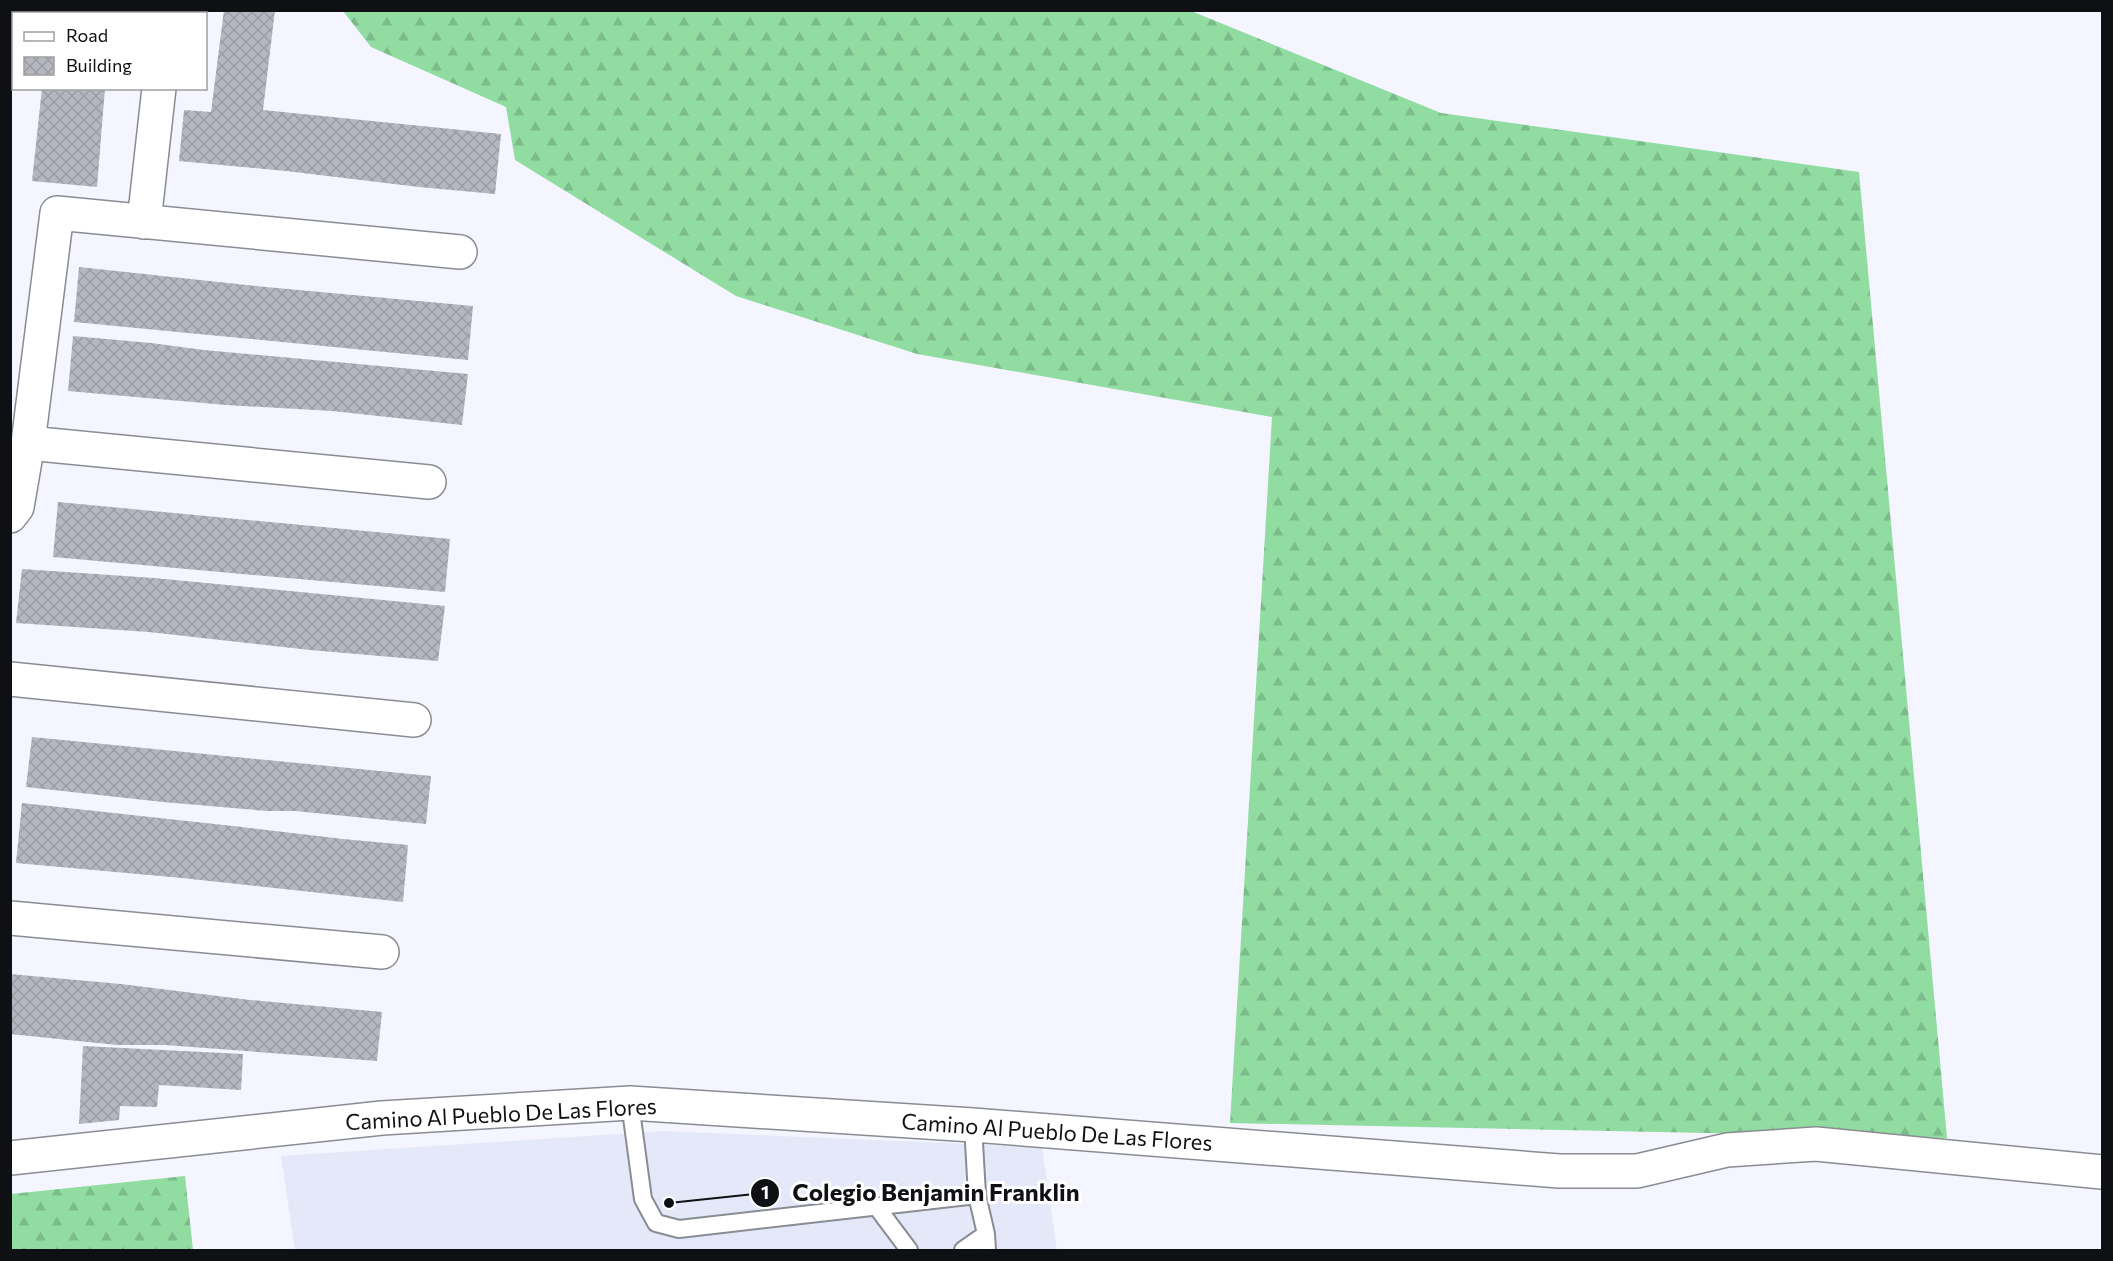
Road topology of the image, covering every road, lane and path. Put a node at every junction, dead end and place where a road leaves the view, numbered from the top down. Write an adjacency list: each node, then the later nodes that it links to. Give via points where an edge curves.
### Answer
1 (159, 90): 2 (street)
2 (144, 222): 3 (street); 4 (street, via 57,213)
3 (460, 252)
4 (28, 443): 5 (street); 6 (street)
5 (429, 482)
6 (13, 510)
7 (10, 680): 8 (street)
8 (414, 720)
9 (10, 918): 10 (street)
10 (382, 952)
11 (630, 1103): 12 (street, Camino Al Pueblo De Las Flores); 13 (street, Camino Al Pueblo De Las Flores, via 382,1118); 16 (lane, via 643,1199 656,1223 679,1229)
12 (973, 1125): 14 (street, Camino Al Pueblo De Las Flores, via 1559,1171 1637,1171 1727,1150 1816,1144); 15 (lane)
13 (10, 1158)
14 (2103, 1172)
15 (977, 1195): 16 (lane); 17 (lane)
16 (876, 1206): 18 (lane)
17 (986, 1233): 19 (lane); 20 (lane)
18 (909, 1251)
19 (963, 1251)
20 (987, 1251)

